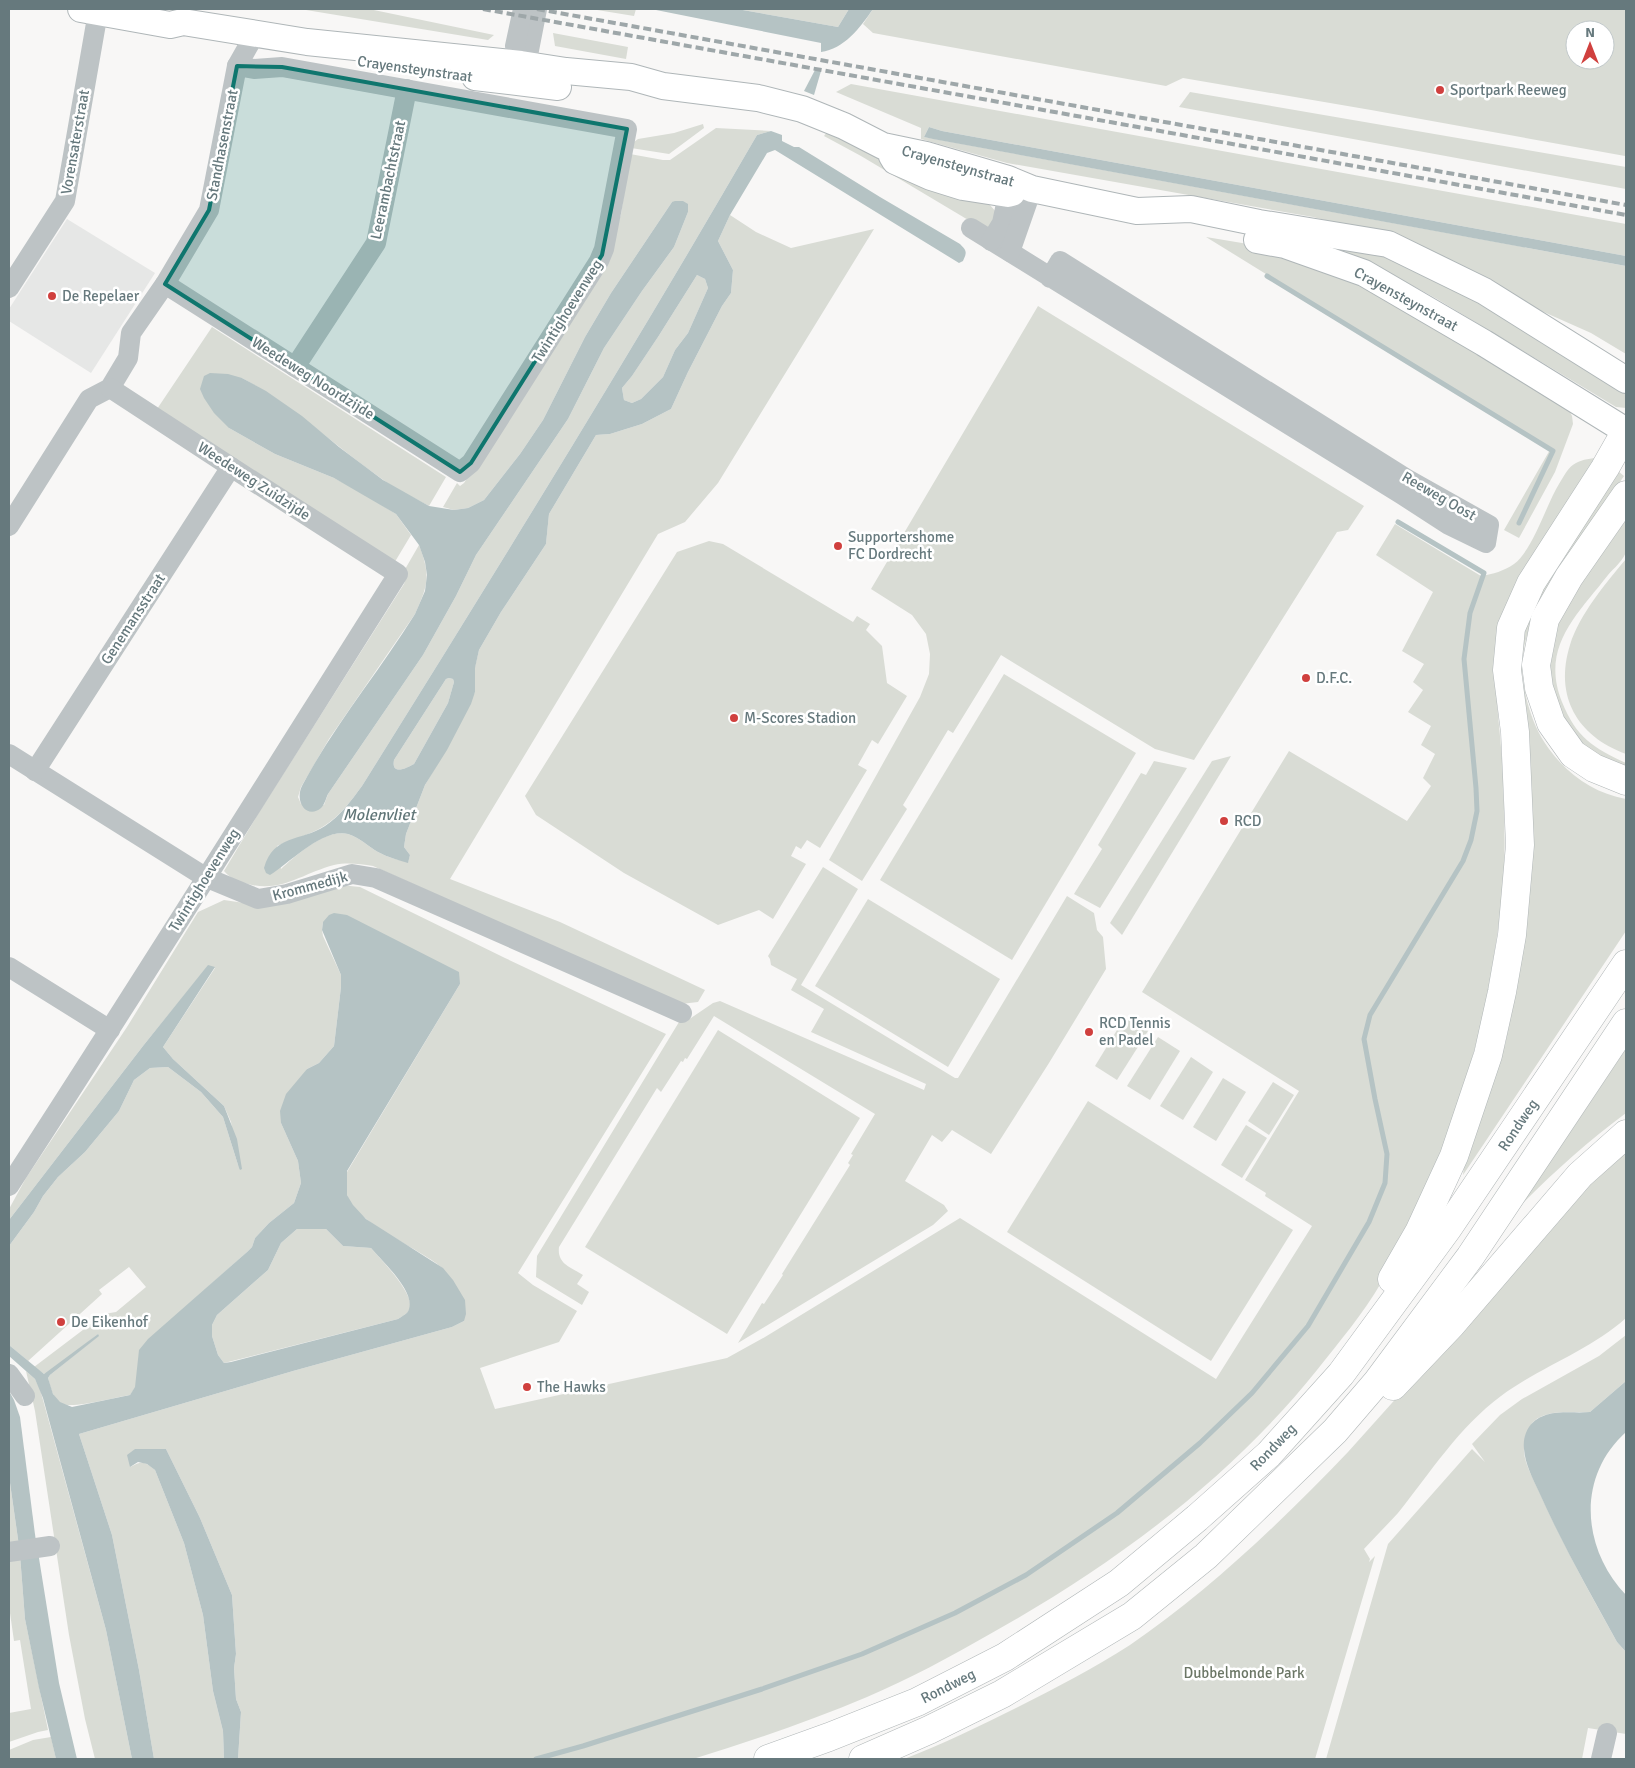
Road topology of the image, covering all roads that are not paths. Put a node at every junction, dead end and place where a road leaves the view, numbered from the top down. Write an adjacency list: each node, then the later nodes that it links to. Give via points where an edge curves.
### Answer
1 (523, 9): 6 (street, via 516,46)
2 (537, 9): 6 (street)
3 (89, 10): 4 (main road, Crayensteynstraat, via 170,25 183,22); 15 (street, Vorensaterstraat, via 64,201)
4 (251, 39): 5 (street, Standhasenstraat); 6 (main road, Crayensteynstraat, via 307,42)
5 (238, 66): 7 (street, Crayensteynstraat, via 254,69 282,67); 14 (street, Standhasenstraat, via 209,210)
6 (521, 73): 9 (main road, Crayensteynstraat, via 566,71 631,77 662,86 758,98 802,109 883,146 1008,179)
7 (406, 90): 8 (street, Crayensteynstraat); 16 (street, Leerambachtstraat, via 376,243)
8 (627, 129): 21 (street, Twintighoevenweg, via 602,255 471,463)
9 (1020, 191): 10 (main road, Crayensteynstraat); 12 (street); 13 (street)
10 (1137, 211): 17 (main road, Crayensteynstraat, via 1191,209 1388,244 1484,291); 19 (main road, Crayensteynstraat, via 1152,220 1285,245 1364,273)
11 (971, 228): 12 (street, Reeweg Oost)
12 (991, 241): 13 (street, Reeweg Oost)
13 (1010, 252): 24 (street, Reeweg Oost, via 1449,525)
14 (165, 284): 16 (street, Weedeweg Noordzijde); 18 (street, Standhasenstraat, via 131,333 128,358)
15 (9, 288)
16 (295, 367): 21 (street, Weedeweg Noordzijde)
17 (1626, 380)
18 (110, 388): 20 (street, Weedeweg Zuidzijde); 23 (street, Standhasenstraat, via 89,399)
19 (1626, 431): 38 (highway, via 1531,583 1511,628 1508,670 1515,732 1520,845 1512,935 1488,1055 1454,1156 1389,1285 1349,1344)
20 (231, 467): 25 (street, Weedeweg Zuidzijde); 27 (street, Genemansstraat)
21 (460, 472)
22 (1626, 495): 28 (highway, via 1569,577 1545,619 1536,665 1539,688 1551,723 1573,754 1594,768)
23 (9, 526)
24 (1486, 543)
25 (398, 574): 29 (street, Twintighoevenweg)
26 (9, 754): 27 (street, Krommedijk)
27 (35, 771): 29 (street, Krommedijk)
28 (1626, 781)
29 (206, 877): 32 (street, Krommedijk, via 258,899 287,894 352,874 376,878); 34 (street, Twintighoevenweg)
30 (1626, 964): 38 (highway, Rondweg, via 1448,1228)
31 (9, 967): 34 (street)
32 (682, 1013)
33 (1626, 1024): 40 (highway, Rondweg, via 1470,1257 1377,1382)
34 (110, 1030): 36 (street, Twintighoevenweg)
35 (1626, 1134): 40 (highway, via 1580,1175 1451,1325 1390,1390)
36 (9, 1186)
37 (9, 1374): 39 (street)
38 (1341, 1374): 44 (highway, Rondweg, via 1268,1454 1119,1583 1004,1657 917,1702)
39 (24, 1396)
40 (1334, 1431): 45 (highway, Rondweg, via 1206,1556 1132,1616 1002,1694)
41 (46, 1547): 42 (street)
42 (9, 1552)
43 (1607, 1733): 46 (street)
44 (768, 1759)
45 (863, 1759)
46 (1601, 1759)

